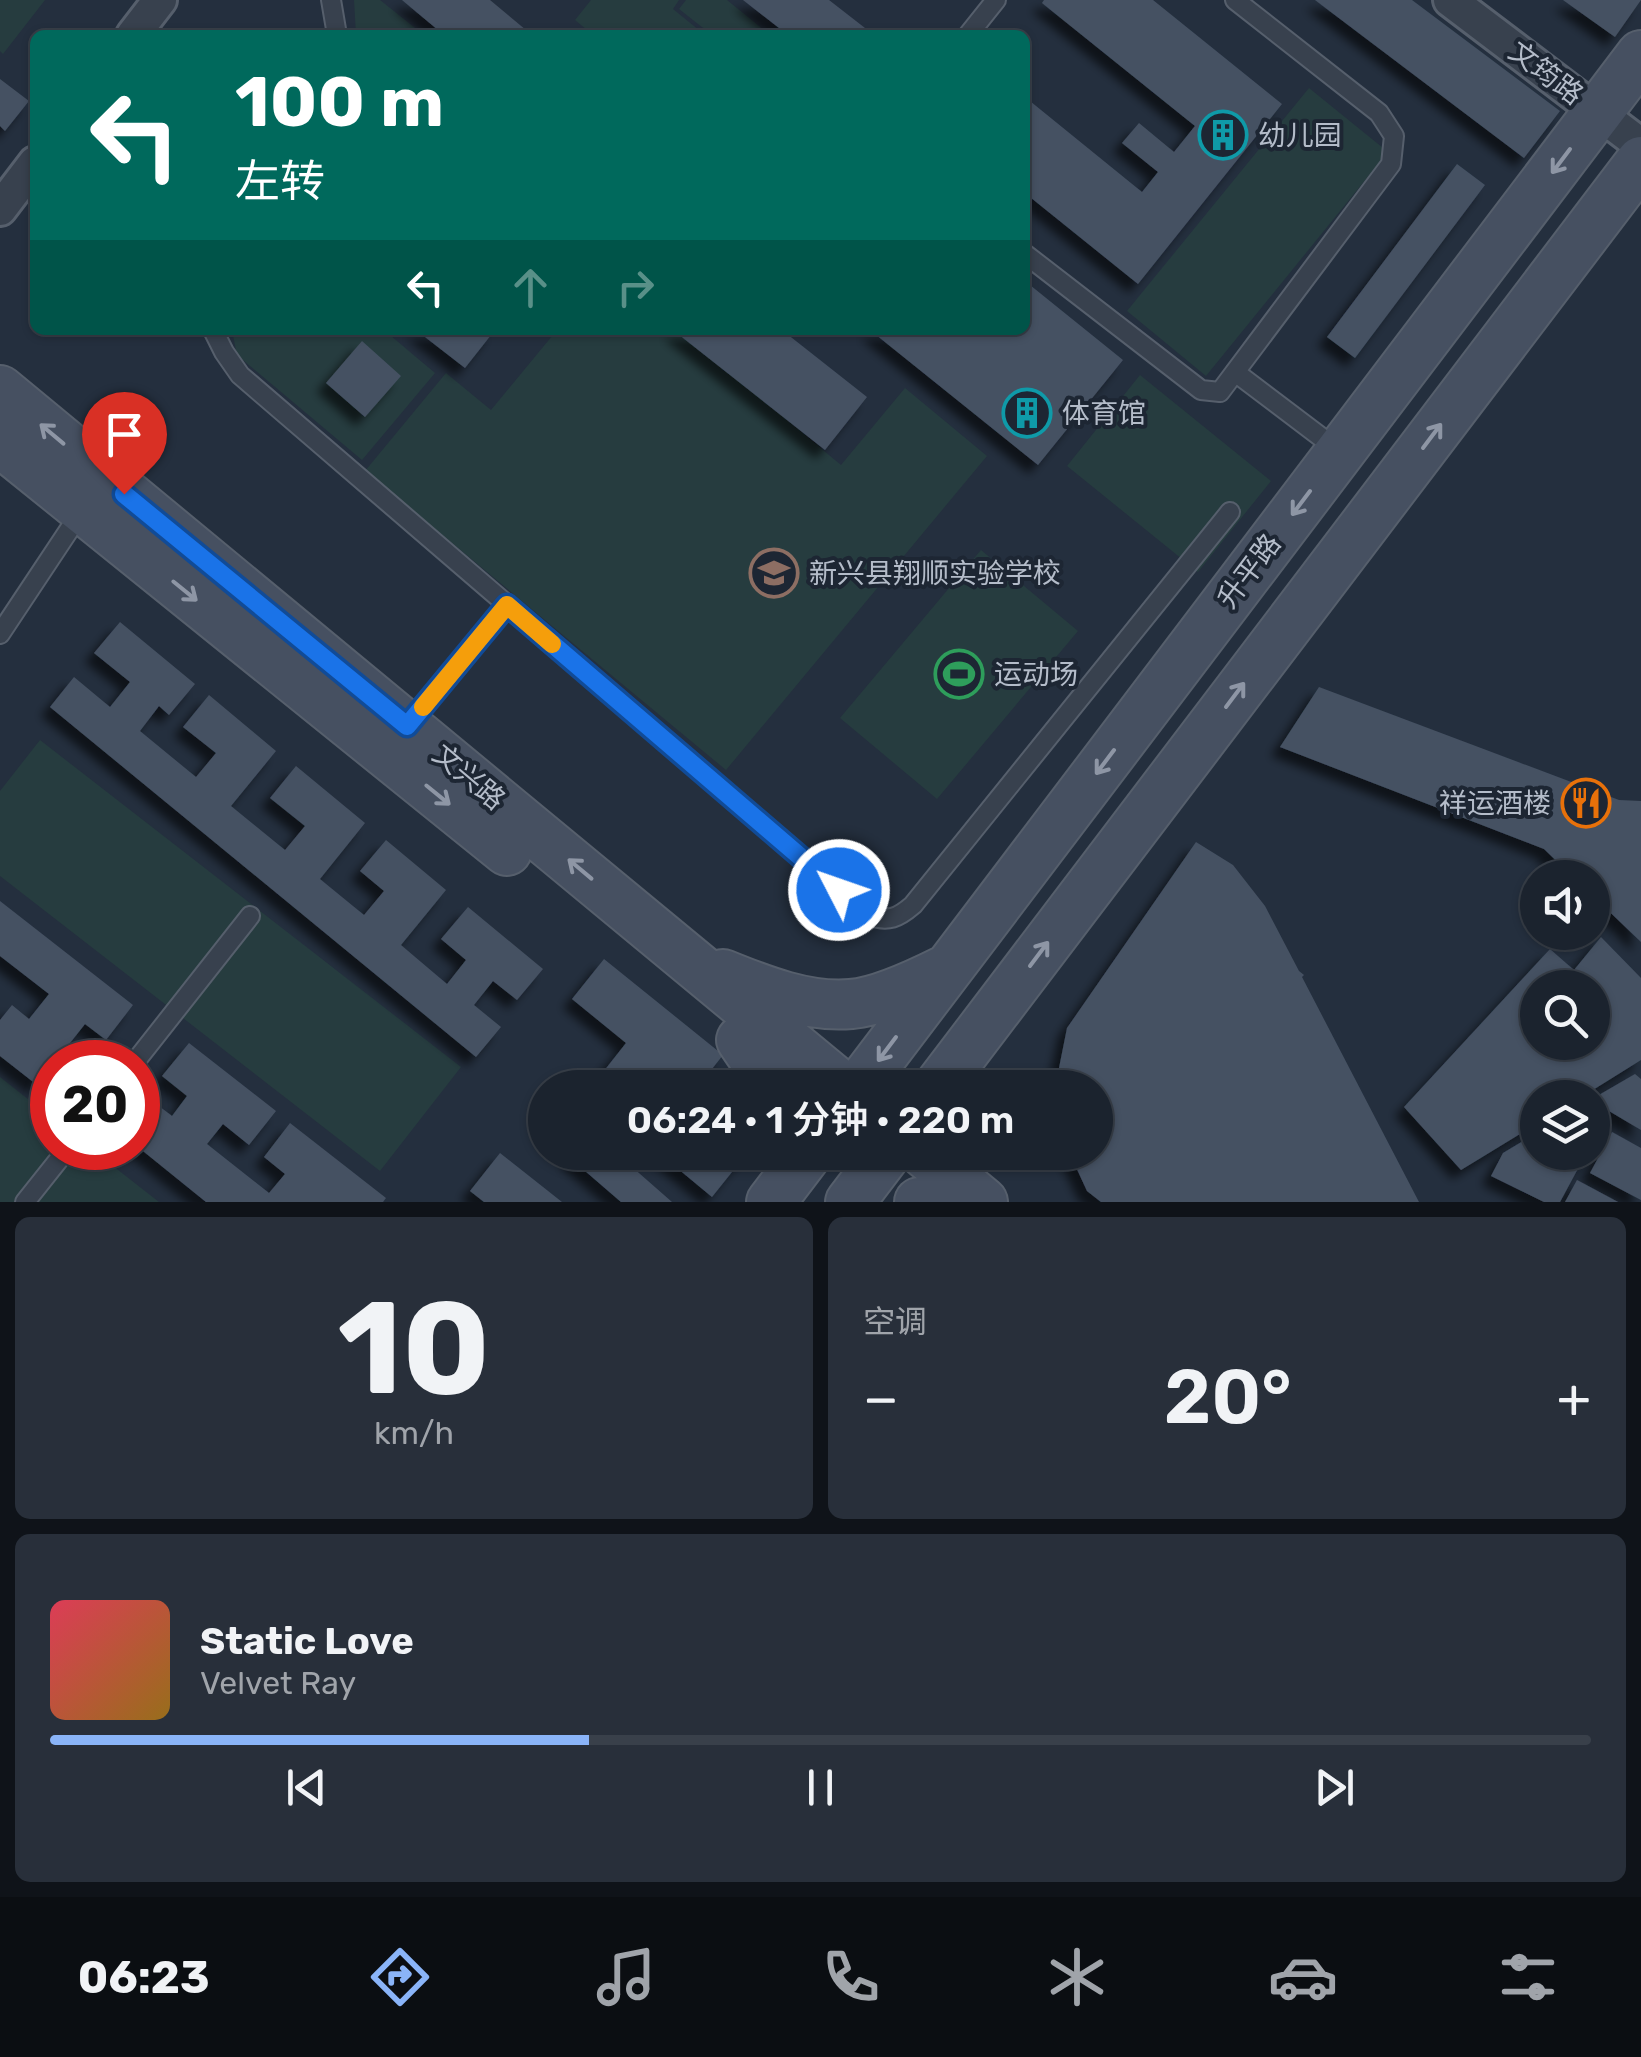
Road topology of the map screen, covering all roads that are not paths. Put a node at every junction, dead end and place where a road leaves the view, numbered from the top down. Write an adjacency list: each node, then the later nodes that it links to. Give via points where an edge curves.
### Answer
1 (160, 0): 6 (street)
2 (332, 0): 7 (lane)
3 (996, 0): 8 (lane)
4 (1235, 0): 17 (lane, via 1378,114 1394,136 1391,164)
5 (1450, 0): 10 (street, 文筠路)
6 (137, 30)
7 (336, 30)
8 (972, 30)
9 (1641, 55): 10 (street, 升平路)
10 (1598, 112): 11 (street, 文筠路); 20 (street, 升平路, one-way to 20)
11 (1641, 146)
12 (1641, 161): 30 (street, one-way to 12)
13 (30, 170): 14 (street)
14 (0, 209)
15 (1030, 258): 17 (lane, via 1201,390 1220,392)
16 (216, 335): 24 (lane, via 240,375)
17 (1235, 372): 20 (lane)
18 (0, 390): 23 (street, 文兴路, one-way to 18)
19 (0, 442): 21 (street, 文兴路)
20 (1340, 452): 29 (street, 升平路, one-way to 29)
21 (83, 509): 23 (street, 文兴路); 25 (lane)
22 (1230, 512): 24 (lane, via 898,918 869,916)
23 (142, 533): 26 (street, 文兴路); 32 (street, 文兴路, one-way to 32)
24 (507, 605): 26 (lane)
25 (0, 634)
26 (407, 726): 28 (street, 文兴路, one-way to 26)
27 (250, 916): 31 (lane)
28 (689, 959): 29 (street, via 804,1001 851,1004); 35 (street, 文兴路)
29 (948, 968): 36 (street, 升平路, one-way to 36)
30 (990, 1018): 37 (street); 38 (street)
31 (152, 1040)
32 (741, 1040): 33 (street); 34 (street, 文兴路)
33 (758, 1070)
34 (804, 1070)
35 (820, 1070)
36 (872, 1070)
37 (951, 1070)
38 (972, 1070)
39 (50, 1170): 45 (lane)
40 (774, 1170): 46 (street)
41 (794, 1170): 46 (street)
42 (874, 1170): 47 (street)
43 (944, 1170): 50 (street)
44 (976, 1170): 51 (street)
45 (25, 1202)
46 (768, 1202)
47 (850, 1202)
48 (918, 1202): 49 (street)
49 (930, 1202)
50 (982, 1202)
51 (996, 1202)

